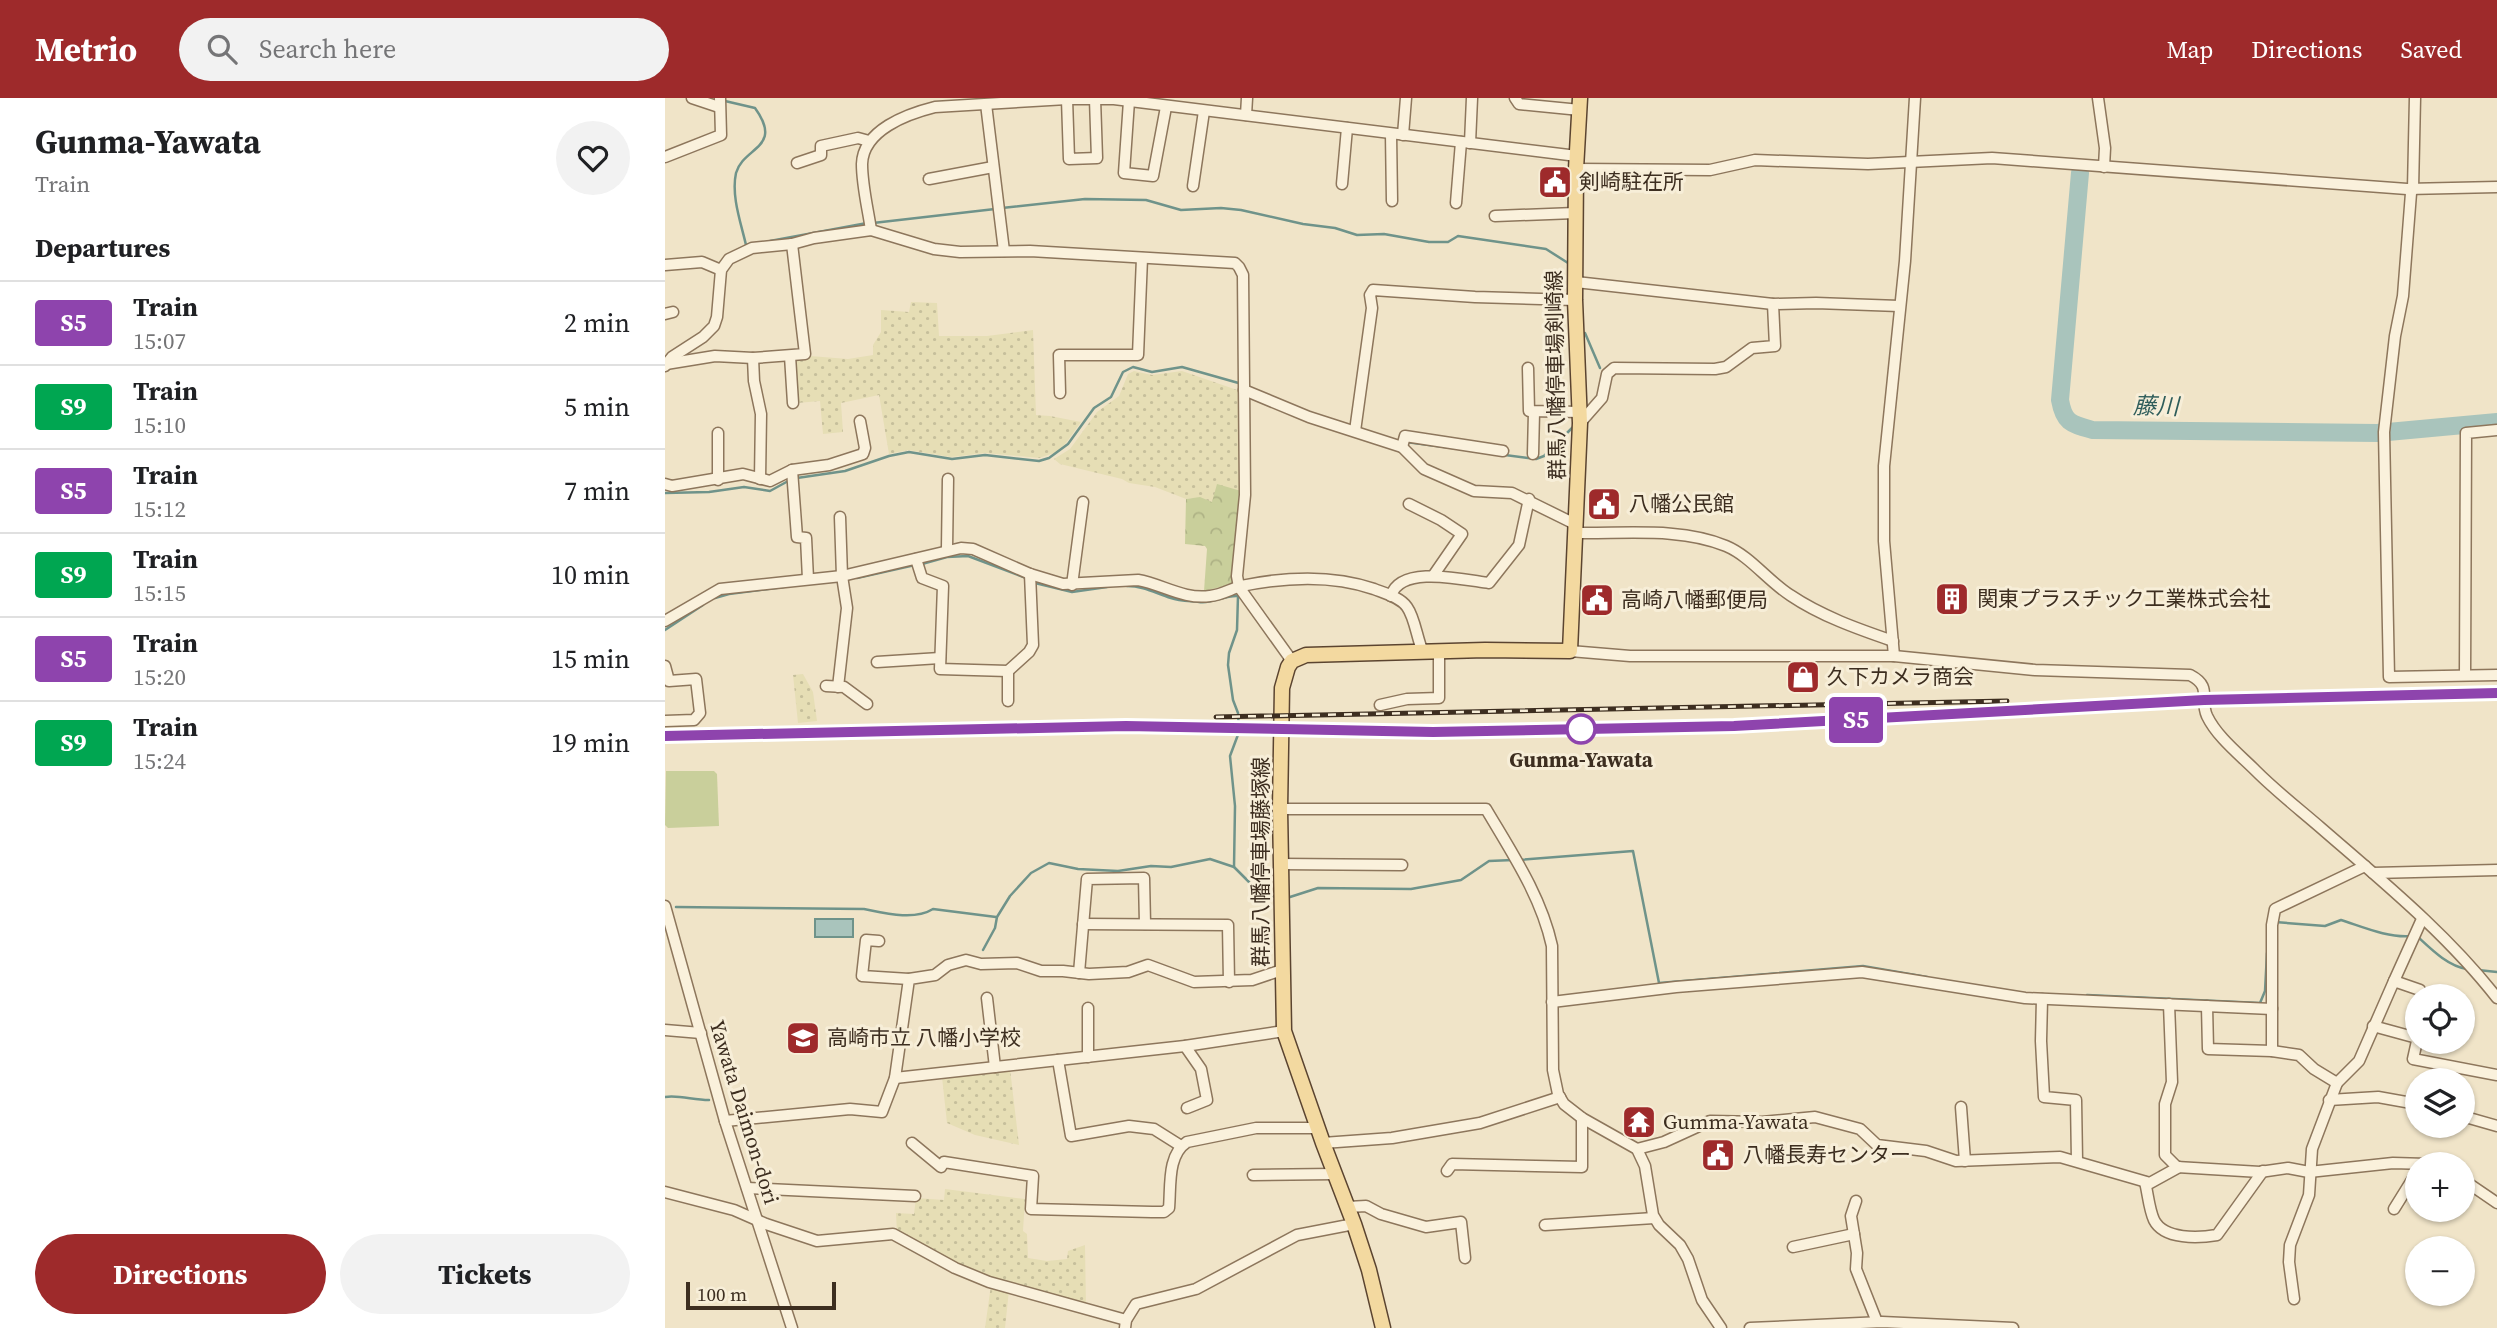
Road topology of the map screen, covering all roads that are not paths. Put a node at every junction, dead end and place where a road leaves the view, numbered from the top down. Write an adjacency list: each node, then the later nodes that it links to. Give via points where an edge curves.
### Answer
1 (692, 98): 16 (street)
2 (916, 98): 19 (street)
3 (1247, 98): 21 (street)
4 (1406, 98): 23 (street)
5 (1471, 98): 25 (street)
6 (1515, 98): 17 (street, via 1519,104)
7 (1915, 98): 27 (street)
8 (2098, 98): 31 (street)
9 (2415, 98): 36 (street)
10 (1067, 99): 11 (street); 11 (street, via 1069,159 1097,158); 13 (street)
11 (1095, 99): 12 (street)
12 (1114, 99): 14 (street)
13 (1037, 100): 15 (street)
14 (1129, 101): 18 (street); 18 (street, via 1124,173 1153,176)
15 (982, 102): 19 (street); 30 (street)
16 (719, 103): 26 (street, via 721,135)
17 (1580, 104): 28 (main road, 群馬八幡停車場剣崎線)
18 (1166, 107): 20 (street)
19 (918, 111): 24 (street)
20 (1205, 111): 21 (street); 34 (street)
21 (1247, 115): 22 (street)
22 (1347, 128): 23 (street); 33 (street)
23 (1397, 134): 25 (street); 37 (street)
24 (869, 141): 29 (street, via 858,138 821,146 821,155); 41 (street, via 862,165)
25 (1466, 143): 28 (street); 38 (street)
26 (665, 157)
27 (1913, 160): 28 (street, via 1868,164 1755,160 1710,170); 31 (street, via 1992,158); 50 (street)
28 (1576, 162): 39 (main road, 群馬八幡停車場剣崎線)
29 (797, 163)
30 (993, 167): 32 (street); 43 (street)
31 (2104, 167): 36 (street)
32 (929, 179)
33 (1342, 184)
34 (1193, 186)
35 (2497, 187): 36 (street)
36 (2413, 189): 98 (street, via 2384,432 2389,677)
37 (1392, 201)
38 (1456, 203)
39 (1576, 213): 40 (street); 47 (main road, 群馬八幡停車場剣崎線)
40 (1495, 216)
41 (871, 230): 42 (street); 43 (street, via 934,249)
42 (792, 244): 46 (street, via 742,251); 51 (street, via 805,354)
43 (1004, 251): 44 (street)
44 (1142, 258): 55 (street, via 1226,261 1240,267); 56 (street, via 1138,355 1059,355)
45 (665, 265): 46 (street, via 702,262)
46 (721, 270): 53 (street, via 714,326)
47 (1576, 282): 48 (main road, 群馬八幡停車場剣崎線); 49 (street)
48 (1576, 300): 59 (main road, 群馬八幡停車場剣崎線); 61 (street, via 1373,290)
49 (1773, 304): 50 (street); 59 (street, via 1775,346 1752,348 1716,369 1614,368 1607,374 1602,398)
50 (1899, 306): 87 (street, via 1884,466 1884,541)
51 (790, 356): 52 (street); 57 (street)
52 (753, 358): 53 (street, via 715,356); 68 (street, via 761,414)
53 (666, 365)
54 (1528, 369): 58 (street, via 1529,411)
55 (1244, 390): 61 (street); 84 (street)
56 (1060, 393)
57 (793, 403)
58 (1534, 412): 59 (street); 66 (street)
59 (1580, 418): 76 (main road, 群馬八幡停車場剣崎線)
60 (860, 421): 67 (street, via 863,454)
61 (1355, 430): 64 (street)
62 (2497, 430): 98 (street, via 2466,433)
63 (718, 433): 70 (street)
64 (1402, 447): 65 (street, via 1405,436); 72 (street, via 1424,469 1474,491 1502,491)
65 (1503, 451)
66 (1533, 454)
67 (792, 470): 68 (street, via 770,481); 82 (street, via 797,537 806,538)
68 (760, 479): 70 (street, via 743,474)
69 (948, 479): 77 (street)
70 (718, 480): 71 (street)
71 (665, 484)
72 (1529, 499): 76 (street); 81 (street, via 1519,545 1489,583)
73 (1083, 502): 83 (street)
74 (1409, 505): 81 (street, via 1462,534)
75 (840, 517): 80 (street)
76 (1576, 529): 87 (street, via 1715,542 1736,551 1803,604); 88 (main road, 群馬八幡停車場剣崎線)
77 (947, 549): 78 (street); 79 (street, via 973,549)
78 (916, 559): 80 (street); 92 (street, via 922,578 943,586)
79 (1030, 574): 83 (street); 96 (street, via 1033,645)
80 (842, 576): 82 (street); 100 (street, via 847,608 832,686 844,687)
81 (1433, 576): 85 (street, via 1399,583)
82 (808, 579): 86 (street, via 720,589)
83 (1072, 585): 84 (street, via 1137,580 1199,596)
84 (1240, 587): 85 (street, via 1323,578); 93 (street)
85 (1391, 596): 89 (street, via 1406,604)
86 (665, 621)
87 (1893, 641): 91 (street)
88 (1570, 651): 90 (main road); 91 (street, via 1630,656)
89 (1423, 652): 90 (main road); 93 (main road, via 1306,655)
90 (1439, 652): 101 (street, via 1439,698)
91 (1894, 656): 106 (street, via 2035,670 2190,675 2204,688 2206,714 2216,730 2259,775)
92 (940, 659): 94 (street); 96 (street, via 940,669)
93 (1292, 661): 103 (main road, 群馬八幡停車場藤塚線, via 1282,688)
94 (877, 662)
95 (665, 666): 102 (street, via 669,681 696,679 700,713 694,720)
96 (1008, 671): 99 (street)
97 (2497, 675): 98 (street)
98 (2465, 676)
99 (1009, 701)
100 (867, 704)
101 (1380, 705)
102 (665, 722)
103 (1280, 809): 104 (main road, 群馬八幡停車場藤塚線); 122 (street, via 1486,809 1531,886 1548,929)
104 (1280, 864): 105 (street); 113 (main road, 群馬八幡停車場藤塚線)
105 (1402, 865)
106 (2369, 870): 107 (street); 109 (street); 126 (street, via 2275,909)
107 (2497, 870)
108 (665, 906): 130 (street, Yawata Daimon-dori)
109 (2422, 919): 116 (street); 120 (street)
110 (1083, 924): 111 (street); 111 (street, via 1087,878 1144,878); 114 (street)
111 (1145, 925): 117 (street, via 1228,925)
112 (879, 941): 115 (street, via 866,940 862,976)
113 (1282, 970): 117 (street); 129 (main road, 群馬八幡停車場藤塚線)
114 (1079, 973): 115 (street, via 966,960 935,975); 117 (street, via 1128,972 1148,965 1194,982)
115 (909, 979): 139 (street)
116 (2394, 981): 118 (street); 127 (street)
117 (1229, 982)
118 (2405, 985)
119 (987, 998): 137 (street)
120 (2497, 998)
121 (2042, 999): 122 (street, via 1862,972); 123 (street); 156 (street, via 2044,1097 2076,1100)
122 (1552, 1002): 141 (street, via 1553,1070)
123 (2169, 1004): 124 (street); 158 (street, via 2172,1082 2165,1104 2165,1155)
124 (2207, 1006): 126 (street); 133 (street, via 2208,1049)
125 (1088, 1007): 135 (street)
126 (2272, 1009): 133 (street)
127 (2373, 1026): 131 (street); 140 (street, via 2359,1061)
128 (665, 1030): 130 (street)
129 (1284, 1031): 132 (street); 150 (main road, 群馬八幡停車場藤塚線)
130 (701, 1032): 148 (street, Yawata Daimon-dori)
131 (2405, 1036)
132 (1185, 1045): 135 (street); 145 (street, via 1201,1069 1207,1100)
133 (2272, 1052): 140 (street, via 2299,1055)
134 (2414, 1054): 138 (street, via 2413,1059)
135 (1088, 1057): 136 (street)
136 (1058, 1060): 137 (street); 153 (street, via 1071,1136 1129,1126 1154,1129)
137 (995, 1067): 139 (street)
138 (2497, 1074)
139 (895, 1079): 148 (street, via 882,1112 851,1110)
140 (2337, 1083): 142 (street)
141 (1560, 1097): 146 (street); 152 (street, via 1480,1123 1392,1138)
142 (2329, 1100): 143 (street, via 2378,1097); 161 (street)
143 (2405, 1102)
144 (1961, 1107): 155 (street)
145 (1187, 1108)
146 (1582, 1118): 154 (street); 159 (street, via 1582,1167 1452,1164)
147 (2475, 1120): 149 (street)
148 (725, 1121): 165 (street, Yawata Daimon-dori)
149 (2497, 1126)
150 (1317, 1128): 152 (main road, 群馬八幡停車場藤塚線); 153 (street, via 1256,1128 1195,1139)
151 (912, 1143): 153 (street, via 941,1167 944,1162 1033,1176 1031,1209 1152,1212 1169,1208 1174,1159)
152 (1322, 1143): 162 (main road, 群馬八幡停車場藤塚線)
153 (1181, 1146)
154 (1637, 1149): 155 (street, via 1710,1121 1815,1117 1860,1129 1877,1145); 174 (street, via 1643,1157)
155 (1965, 1161): 156 (street, via 2060,1157)
156 (2077, 1161): 164 (street)
157 (2405, 1166): 161 (street)
158 (2179, 1167): 160 (street); 164 (street)
159 (1447, 1171)
160 (2263, 1171): 161 (street); 164 (street, via 2217,1235 2204,1237 2173,1234 2157,1226)
161 (2309, 1171): 181 (street, via 2309,1195 2290,1245)
162 (1335, 1174): 163 (street); 172 (main road, 群馬八幡停車場藤塚線)
163 (1253, 1175)
164 (2145, 1182)
165 (747, 1188): 169 (street); 175 (street, Yawata Daimon-dori)
166 (2475, 1188): 171 (street)
167 (665, 1192): 175 (street)
168 (2405, 1192): 173 (street)
169 (915, 1196)
170 (1856, 1201): 178 (street, via 1851,1216)
171 (2497, 1203)
172 (1348, 1207): 176 (main road, 群馬八幡停車場藤塚線); 180 (street, via 1366,1206 1426,1227 1461,1222)
173 (2394, 1209)
174 (1654, 1218): 177 (street); 186 (street, via 1680,1245 1702,1300)
175 (757, 1220): 183 (street, via 817,1241 893,1234 989,1282); 184 (street, Yawata Daimon-dori)
176 (1355, 1224): 183 (street, via 1297,1235 1196,1289 1136,1304); 185 (main road, 群馬八幡停車場藤塚線)
177 (1545, 1225)
178 (1854, 1234): 179 (street); 182 (street, via 1856,1269)
179 (1793, 1247)
180 (1465, 1258)
181 (2294, 1298)
182 (1877, 1322): 187 (street); 188 (street)
183 (1126, 1324)
184 (792, 1328)
185 (1383, 1328)
186 (1721, 1328)
187 (1750, 1328)
188 (2013, 1328)

